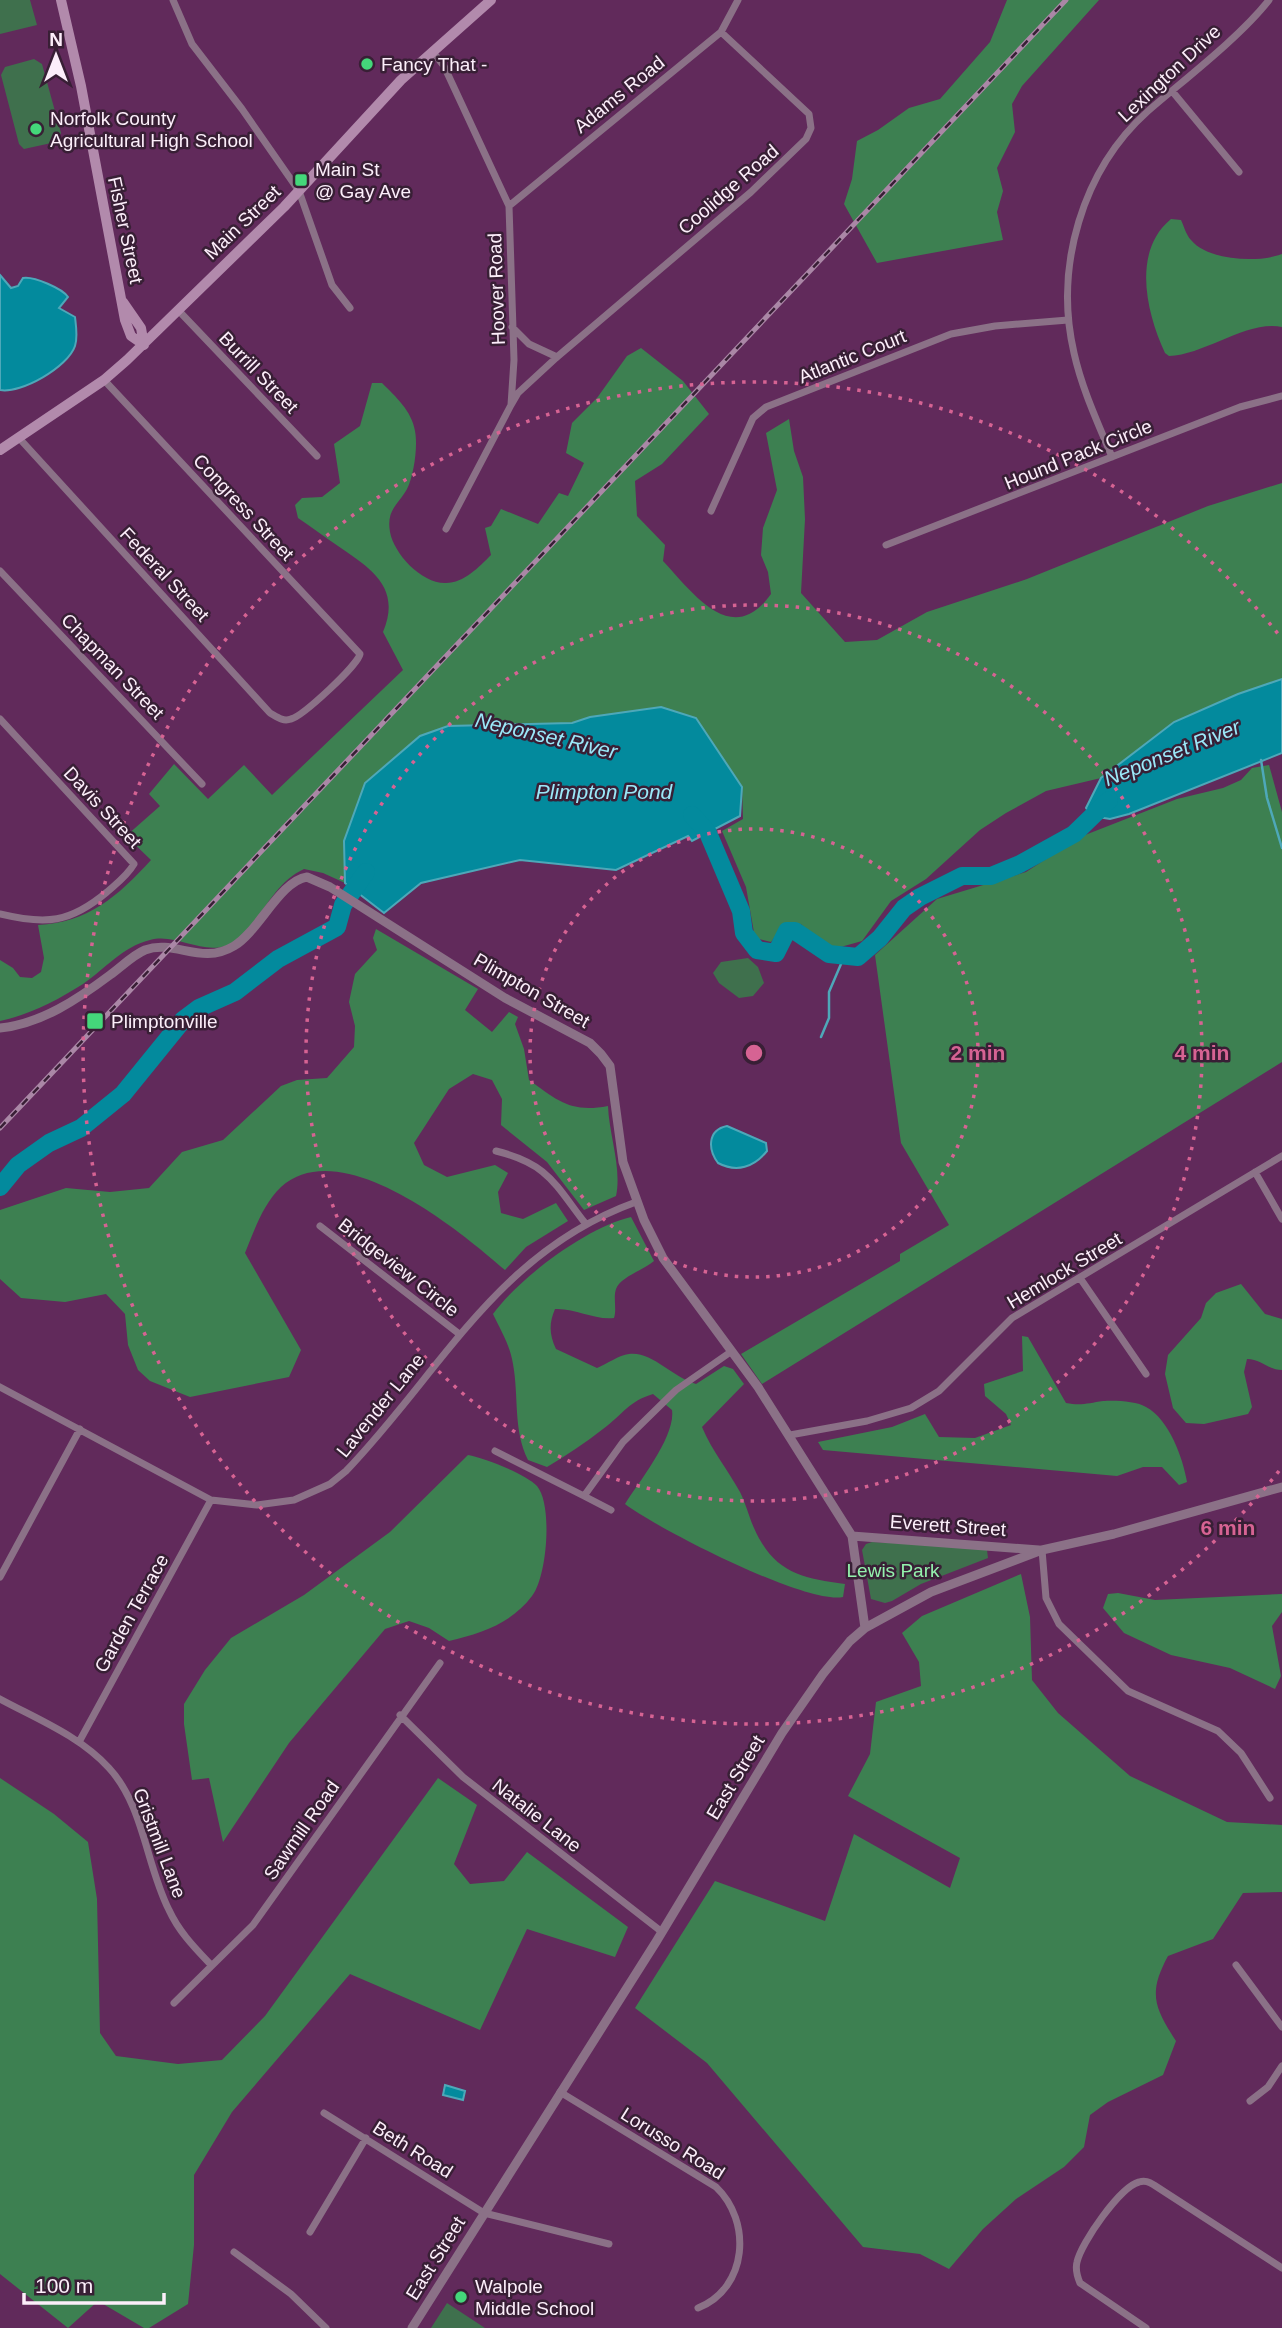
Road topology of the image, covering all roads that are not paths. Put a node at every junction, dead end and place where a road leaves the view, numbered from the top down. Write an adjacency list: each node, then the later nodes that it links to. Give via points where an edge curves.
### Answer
1 (61, 0): 17 (main road, Fisher Street, via 123,302 141,328)
2 (173, 0): 11 (street, via 192,44)
3 (491, 0): 6 (main road, Main Street)
4 (738, 0): 7 (street, Adams Road)
5 (1269, 0): 9 (street, Lexington Drive)
6 (478, 4): 8 (main road, Main Street)
7 (721, 32): 12 (street, Adams Road); 18 (street, Coolidge Road, via 809,114 811,128 806,139 751,192)
8 (432, 50): 11 (main road, Main Street); 12 (street, Hoover Road, via 444,66)
9 (1172, 91): 10 (street); 15 (street, Lexington Drive, via 1133,126 1089,193 1072,250)
10 (1239, 172)
11 (299, 191): 13 (street, via 331,285); 14 (main road, Main Street)
12 (509, 206): 16 (street, Hoover Road)
13 (350, 308)
14 (178, 310): 17 (main road, Main Street); 24 (street, Burrill Street)
15 (1068, 320): 25 (street, Lexington Drive, via 1084,389); 26 (street, Atlantic Court, via 951,334 766,407 753,418)
16 (512, 326): 18 (street, via 529,344); 21 (street, Hoover Road)
17 (144, 345): 19 (main road, Main Street)
18 (557, 357): 21 (street, Coolidge Road)
19 (104, 380): 22 (main road, Main Street); 30 (street, Congress Street, via 360,656)
20 (1282, 396): 25 (street, Hound Pack Circle, via 1240,407)
21 (511, 405): 27 (street, Hoover Road)
22 (19, 438): 23 (main road, Main Street); 30 (street, Federal Street, via 270,713 281,719)
23 (0, 450)
24 (317, 456)
25 (1112, 457): 28 (street, Hound Pack Circle)
26 (711, 511)
27 (446, 529)
28 (886, 545)
29 (0, 570): 32 (street, Chapman Street)
30 (294, 718)
31 (0, 719): 33 (street, Davis Street, via 134,864 91,905 68,917 29,921)
32 (202, 784)
33 (0, 914)
34 (0, 1028): 38 (street, Plimpton Street, via 74,1001 147,949 208,955 226,951 246,937 300,879 313,878 505,998 590,1043 601,1054 610,1066 623,1162)
35 (496, 1151): 40 (street, via 526,1158 546,1173)
36 (1282, 1156): 37 (street, Hemlock Street)
37 (1255, 1172): 39 (street); 42 (street, Hemlock Street)
38 (636, 1202): 40 (street, Lavender Lane); 44 (street, Plimpton Street, via 663,1258)
39 (1282, 1219)
40 (585, 1223): 43 (street, Lavender Lane, via 540,1255)
41 (320, 1226): 43 (street, Bridgeview Circle)
42 (1080, 1278): 45 (street); 48 (street, Hemlock Street, via 1012,1318 939,1391 911,1408)
43 (458, 1333): 52 (street, Lavender Lane, via 361,1455 330,1484 276,1503)
44 (732, 1351): 48 (street, Plimpton Street); 51 (street, via 671,1395 623,1442)
45 (1146, 1374)
46 (0, 1387): 47 (street, Lavender Lane)
47 (79, 1429): 52 (street, Lavender Lane); 56 (street)
48 (790, 1435): 54 (street, Plimpton Street)
49 (495, 1451): 51 (street)
50 (1282, 1487): 55 (street, East Street)
51 (584, 1496): 53 (street)
52 (211, 1500): 61 (street, Garden Terrace)
53 (611, 1510)
54 (852, 1536): 55 (street, Everett Street); 57 (street, Plimpton Street)
55 (1042, 1550): 57 (street, East Street, via 931,1592); 62 (street, via 1046,1598 1059,1624 1128,1691 1218,1731 1241,1753)
56 (0, 1577)
57 (865, 1628): 63 (street, East Street, via 823,1674 782,1733)
58 (440, 1663): 60 (street, Sawmill Road)
59 (0, 1699): 61 (street, Gristmill Lane)
60 (400, 1715): 63 (street, Natalie Lane, via 463,1777); 64 (street, Sawmill Road, via 253,1925)
61 (79, 1742): 64 (street, Gristmill Lane, via 118,1779 133,1807 168,1909)
62 (1270, 1798)
63 (662, 1932): 69 (street, East Street)
64 (211, 1965): 66 (street, Sawmill Road)
65 (1236, 1965): 67 (street)
66 (174, 2003)
67 (1282, 2027)
68 (1282, 2066): 70 (street, via 1268,2087)
69 (560, 2092): 73 (street, East Street); 78 (street, Lorusso Road, via 729,2199 740,2224 736,2266 723,2291)
70 (1250, 2101)
71 (324, 2113): 72 (street, Beth Road)
72 (366, 2138): 73 (street, Beth Road); 74 (street)
73 (484, 2213): 75 (street, Beth Road); 80 (street, East Street)
74 (310, 2232)
75 (609, 2244)
76 (234, 2252): 79 (street, via 291,2294)
77 (1282, 2268): 81 (street, via 1144,2180 1122,2191 1079,2253 1077,2277)
78 (698, 2308)
79 (326, 2328)
80 (412, 2328)
81 (1146, 2328)

